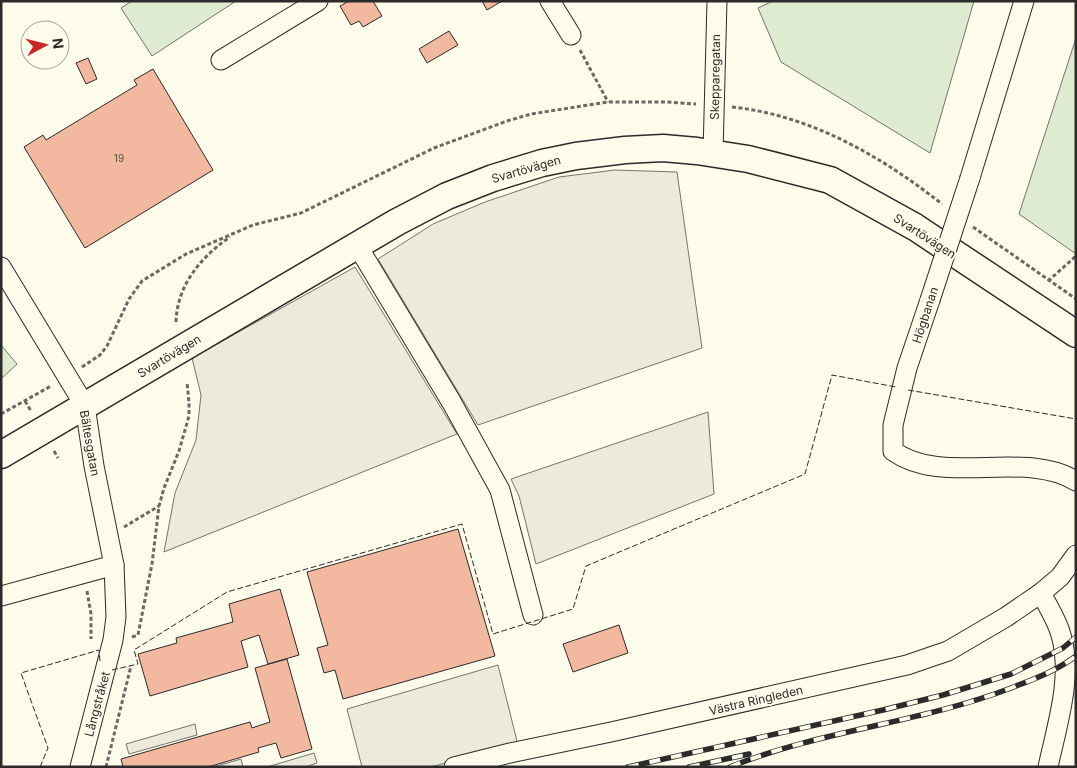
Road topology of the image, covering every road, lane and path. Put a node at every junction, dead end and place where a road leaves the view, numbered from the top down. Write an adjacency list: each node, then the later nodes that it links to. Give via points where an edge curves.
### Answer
1 (318, 1): 6 (street)
2 (550, 1): 5 (street)
3 (1024, 1): 25 (street, Högbanan, bridge, via 907,368 893,425 893,452 911,461 936,467 1041,469)
4 (721, 3): 8 (street, Skepparegatan)
5 (571, 35): 7 (path)
6 (221, 60)
7 (608, 102): 8 (path); 12 (path, via 507,121 434,148 301,213 253,225)
8 (715, 106): 9 (street, Skepparegatan); 10 (path, via 784,117 845,141 888,165)
9 (713, 154): 13 (main road, Svartövägen, via 662,148 625,150 534,165 447,196); 19 (main road, Svartövägen, via 748,159 830,180 915,227)
10 (945, 206)
11 (969, 224): 16 (path)
12 (239, 232): 18 (path, via 217,247 197,267 176,306); 20 (path, via 186,254 142,281 129,299 108,346 100,355)
13 (357, 245): 22 (main road, Svartövägen); 33 (street, via 500,490)
14 (1076, 256): 16 (path)
15 (1, 267): 20 (street, Bältesgatan)
16 (1048, 281): 17 (path)
17 (1076, 299)
18 (176, 322)
19 (1076, 334)
20 (67, 376): 22 (street, Bältesgatan); 23 (path)
21 (187, 382): 26 (path, via 189,416 186,430)
22 (85, 406): 24 (main road, Svartövägen); 27 (street, Bältesgatan)
23 (1, 414)
24 (1, 455)
25 (1076, 481)
26 (159, 506): 27 (path, via 128,526); 34 (path, via 138,635)
27 (106, 530): 29 (street, Bältesgatan)
28 (1076, 555): 31 (street, via 1060,577)
29 (114, 565): 30 (street); 34 (street, Bältesgatan, via 116,617)
30 (83, 573): 32 (street); 34 (path, via 92,640 94,644)
31 (1041, 593): 38 (street, Västra Ringleden, via 965,641 907,665); 39 (street, via 1061,634 1065,664 1061,704)
32 (1, 596)
33 (533, 615)
34 (113, 640): 36 (street, Långstråket)
35 (131, 666): 37 (path)
36 (80, 767)
37 (106, 767)
38 (454, 767)
39 (1048, 767)

